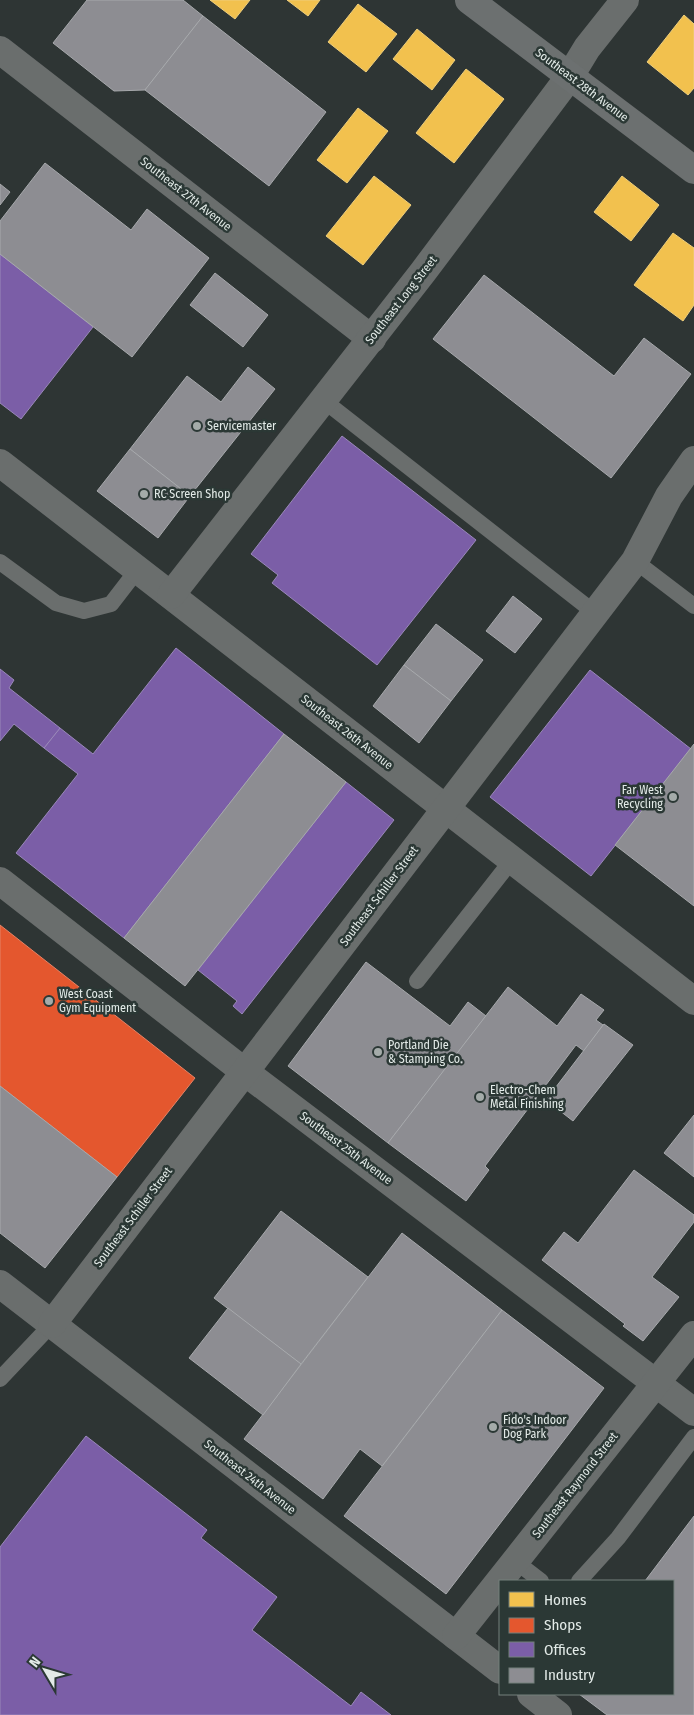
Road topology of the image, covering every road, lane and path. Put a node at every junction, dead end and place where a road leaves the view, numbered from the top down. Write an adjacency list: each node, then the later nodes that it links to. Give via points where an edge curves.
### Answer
1 (469, 0): 4 (street, Southeast 28th Avenue)
2 (625, 0): 4 (street, Southeast Long Street, via 587,48)
3 (0, 50): 6 (street, Southeast 27th Avenue)
4 (570, 76): 5 (street, Southeast 28th Avenue); 6 (street, Southeast Long Street)
5 (694, 170)
6 (372, 338): 7 (street, Southeast Long Street)
7 (324, 400): 13 (street, Southeast Long Street); 15 (lane)
8 (694, 460): 10 (street, Southeast Schiller Street, via 669,496)
9 (0, 463): 12 (street, Southeast 26th Avenue)
10 (635, 561): 14 (lane); 15 (street, Southeast Schiller Street)
11 (0, 562): 12 (lane, via 56,604 84,611 111,604)
12 (138, 569): 13 (street, Southeast 26th Avenue)
13 (171, 595): 16 (street, Southeast 26th Avenue)
14 (694, 606)
15 (595, 613): 16 (street, Southeast Schiller Street)
16 (446, 809): 17 (street, Southeast 26th Avenue); 21 (street, Southeast Schiller Street)
17 (512, 860): 19 (lane); 20 (street, Southeast 26th Avenue)
18 (0, 881): 21 (street, Southeast 25th Avenue)
19 (417, 981)
20 (694, 1001)
21 (245, 1072): 23 (street, Southeast Schiller Street); 26 (street, Southeast 25th Avenue)
22 (0, 1284): 23 (street, Southeast 24th Avenue)
23 (52, 1324): 25 (lane); 34 (street, Southeast 24th Avenue)
24 (694, 1335): 26 (street, Southeast Raymond Street)
25 (0, 1379)
26 (656, 1383): 27 (street, Southeast 25th Avenue); 29 (street, Southeast Raymond Street)
27 (694, 1412)
28 (694, 1437): 32 (lane, via 618,1538)
29 (515, 1561): 30 (street, Southeast Raymond Street); 31 (lane)
30 (500, 1580)
31 (540, 1580)
32 (580, 1580)
33 (499, 1581): 34 (street, Southeast Raymond Street)
34 (456, 1636): 35 (street, Southeast 24th Avenue)
35 (497, 1661)
36 (532, 1695): 37 (street)
37 (558, 1715)

